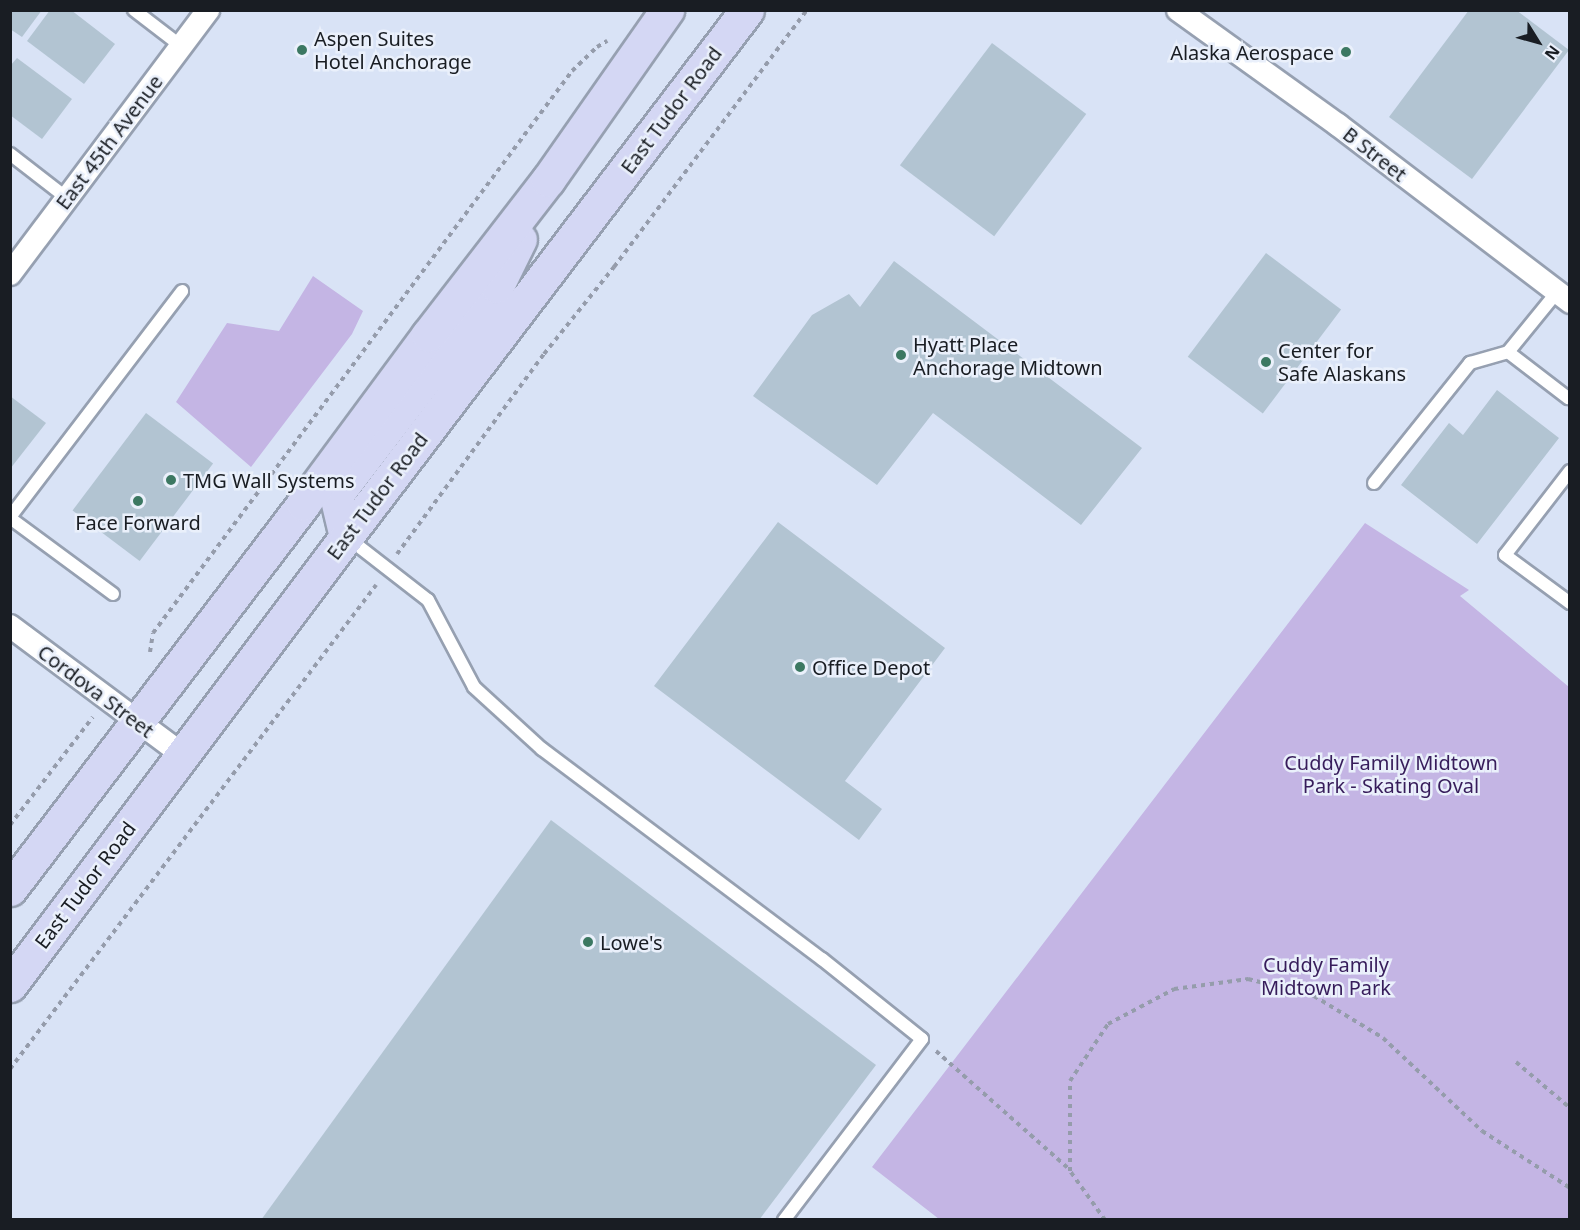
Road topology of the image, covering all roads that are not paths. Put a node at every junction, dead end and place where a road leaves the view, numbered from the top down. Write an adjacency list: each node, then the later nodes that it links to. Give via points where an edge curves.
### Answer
1 (134, 10): 6 (lane)
2 (208, 10): 6 (street, East 45th Avenue)
3 (747, 10): 18 (main road, East Tudor Road)
4 (1178, 10): 12 (street, B Street, via 1338,125)
5 (666, 11): 8 (main road)
6 (181, 46): 9 (street, East 45th Avenue)
7 (10, 154): 9 (lane)
8 (548, 180): 18 (main road, via 497,286 336,495); 22 (main road)
9 (67, 198): 10 (street, East 45th Avenue)
10 (10, 274)
11 (182, 291): 17 (lane)
12 (1563, 297): 13 (lane)
13 (1508, 352): 14 (lane); 16 (lane, via 1470,363)
14 (1568, 398)
15 (1569, 471): 20 (lane, via 1505,555)
16 (1374, 483)
17 (10, 518): 19 (lane)
18 (346, 537): 23 (main road, East Tudor Road); 26 (lane, via 428,600 474,687 542,750 822,959 922,1039)
19 (113, 594)
20 (1569, 603)
21 (10, 626): 22 (street, Cordova Street)
22 (137, 722): 23 (street, Cordova Street); 24 (main road)
23 (183, 755): 25 (main road, East Tudor Road)
24 (10, 889)
25 (10, 985)
26 (784, 1220)

